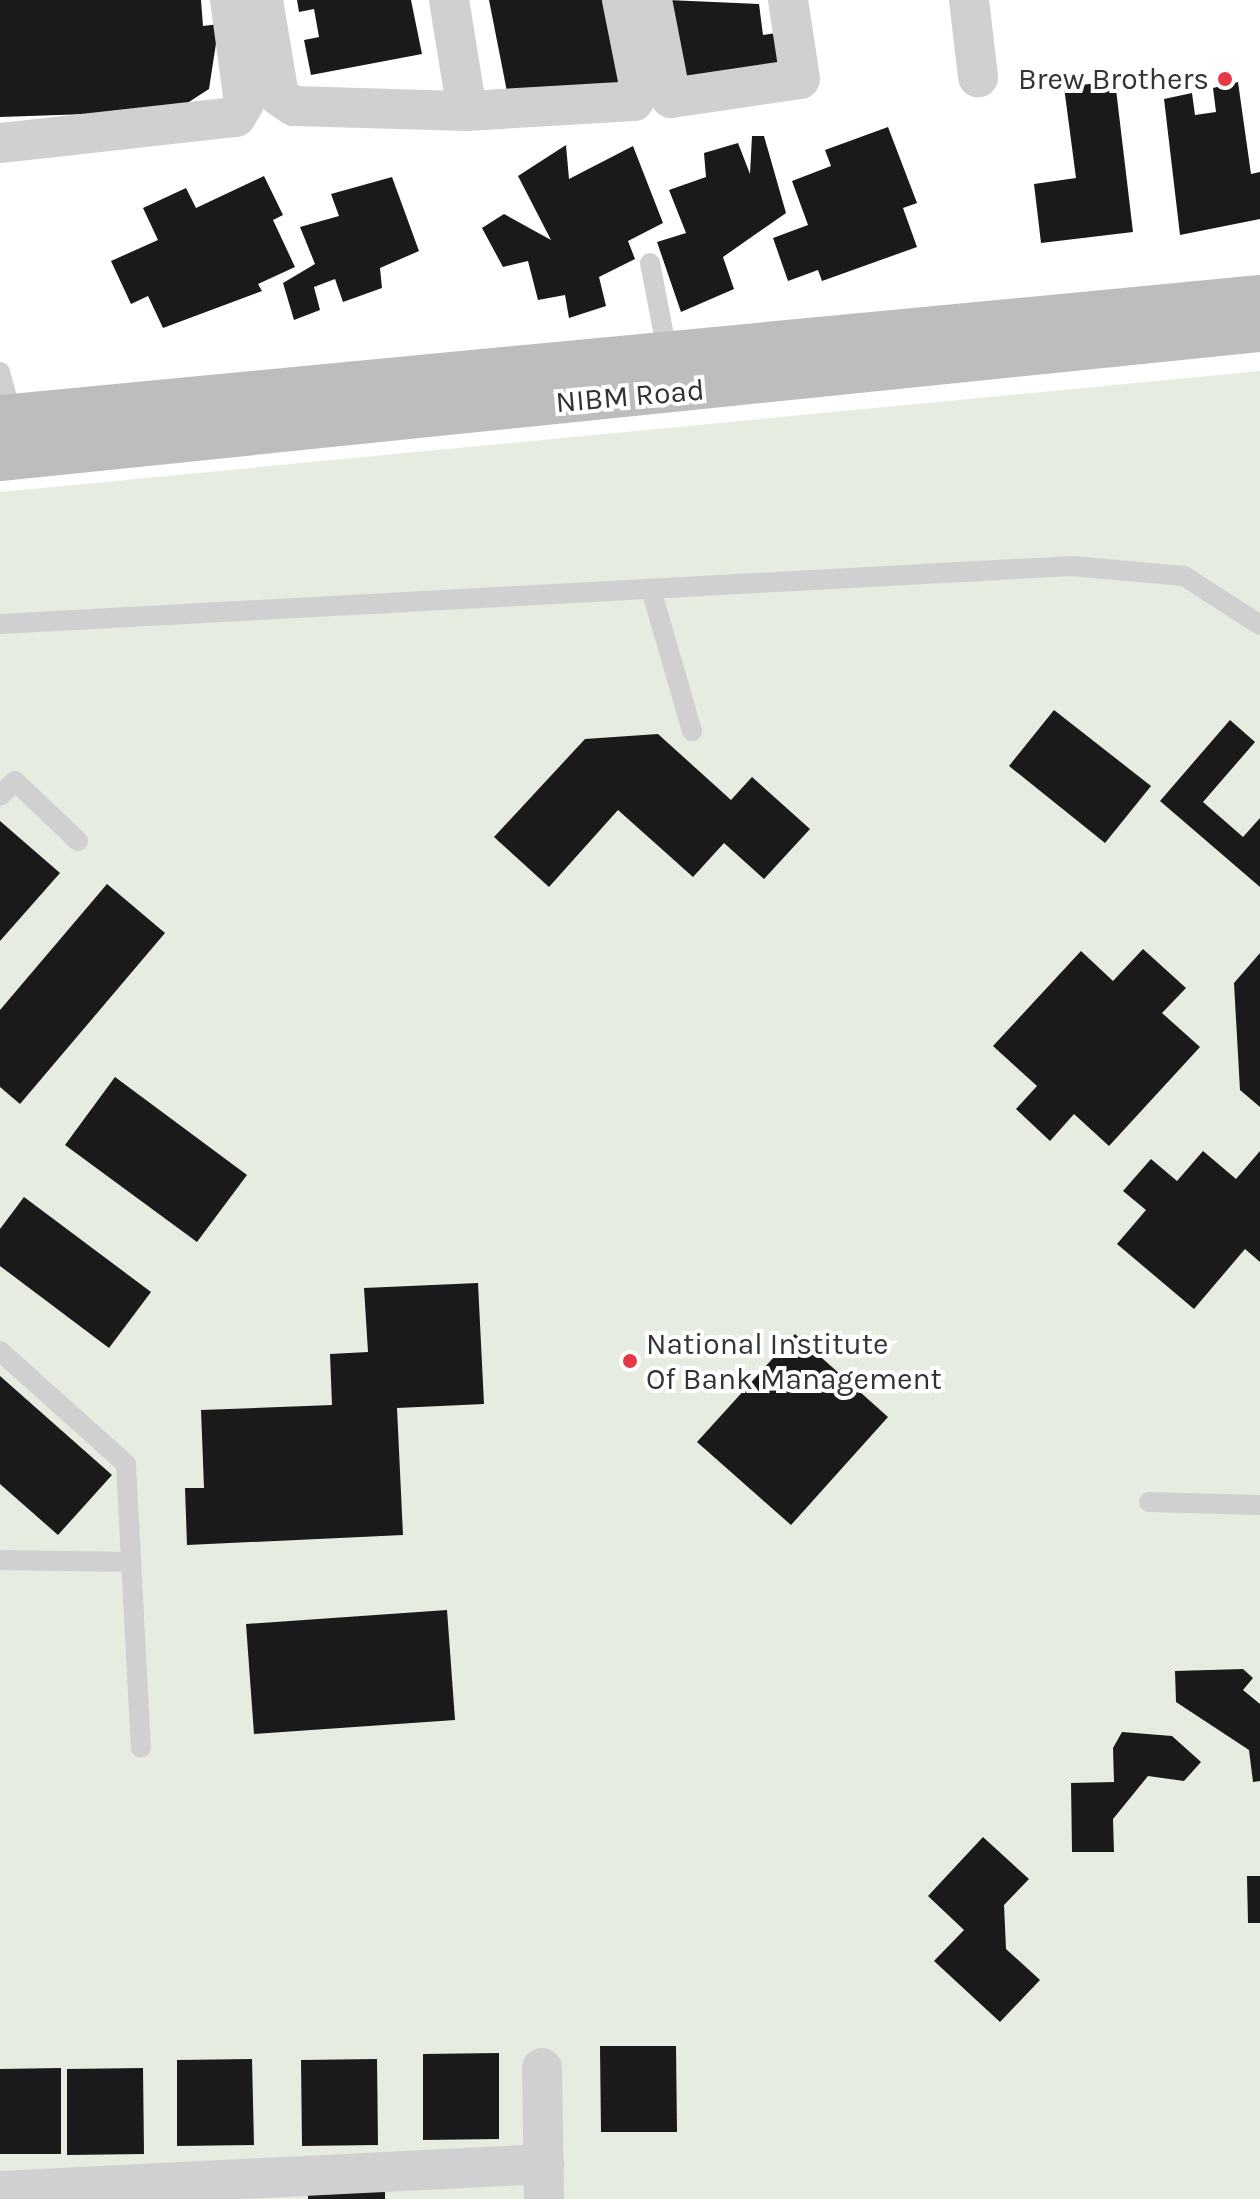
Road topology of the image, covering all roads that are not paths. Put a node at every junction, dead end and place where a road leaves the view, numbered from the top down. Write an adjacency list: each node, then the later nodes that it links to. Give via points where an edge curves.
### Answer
1 (230, 0): 10 (street, via 244,103 236,117)
2 (263, 0): 9 (street, via 279,96 294,106)
3 (449, 0): 9 (street)
4 (622, 0): 9 (street, via 639,85 634,101)
5 (652, 0): 6 (street, via 671,98 800,79)
6 (788, 0)
7 (969, 0): 8 (street)
8 (978, 77)
9 (467, 111)
10 (0, 143)
11 (650, 263): 14 (lane)
12 (1260, 297): 14 (street, NIBM Road)
13 (1260, 330): 17 (street, NIBM Road)
14 (667, 351): 16 (street, NIBM Road)
15 (0, 372): 16 (lane)
16 (6, 417)
17 (0, 459)
18 (651, 589): 19 (lane); 20 (lane, via 1072,566 1184,576); 21 (lane)
19 (0, 624)
20 (1260, 625)
21 (692, 731)
22 (0, 796): 23 (lane, via 15,781)
23 (78, 841)
24 (0, 1351): 28 (lane, via 126,1464)
25 (1149, 1502): 26 (lane)
26 (1260, 1505)
27 (0, 1560): 28 (lane)
28 (131, 1562): 29 (lane)
29 (141, 1748)
30 (542, 2068): 31 (street)
31 (544, 2181): 32 (street)
32 (0, 2191)

